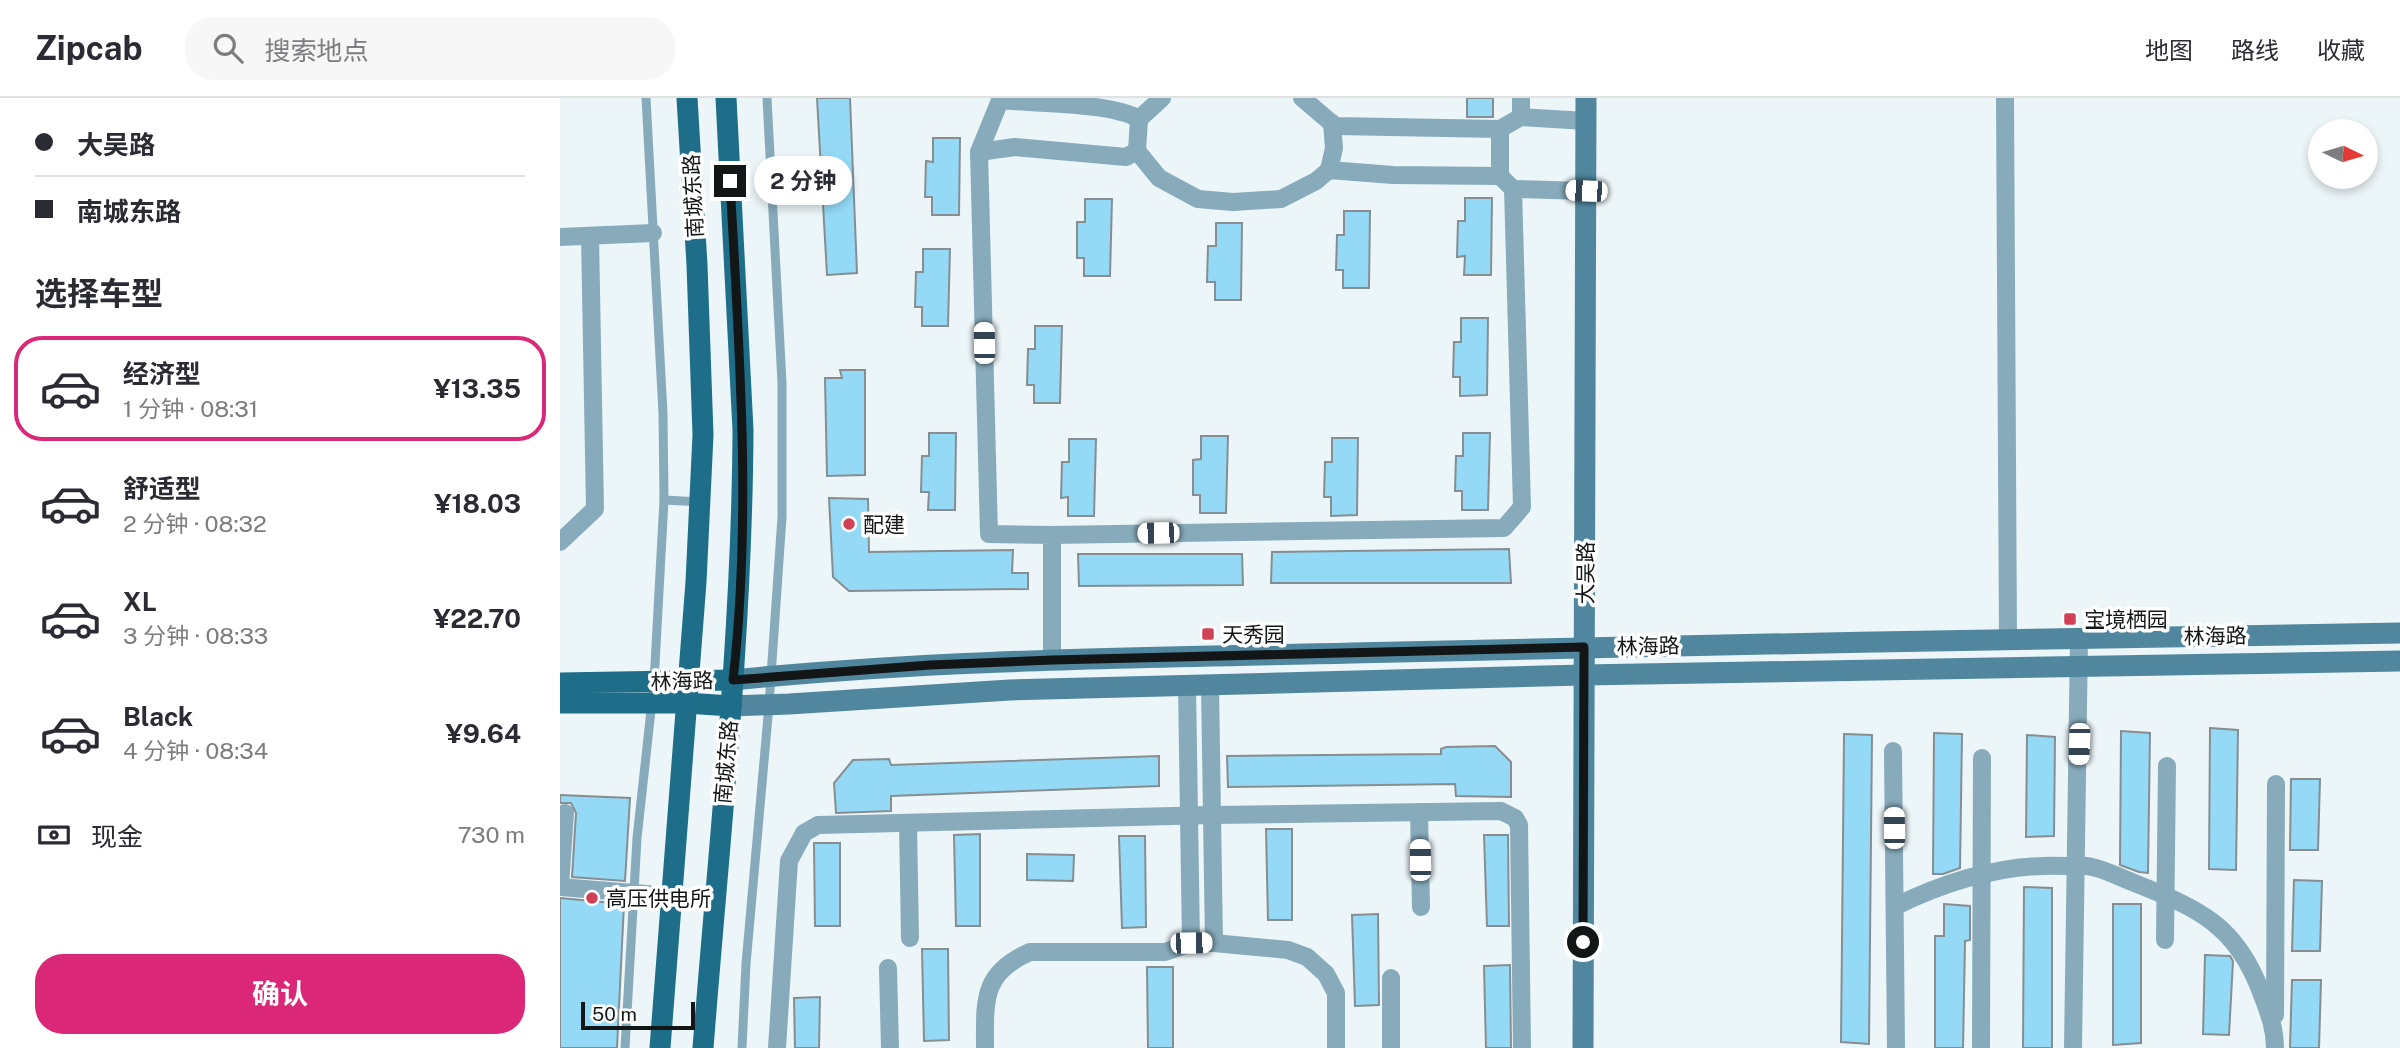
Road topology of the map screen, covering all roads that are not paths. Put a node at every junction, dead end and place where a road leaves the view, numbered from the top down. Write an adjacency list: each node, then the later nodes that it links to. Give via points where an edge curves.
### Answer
1 (646, 98): 21 (lane)
2 (687, 98): 25 (main road, 南城东路, via 698,278)
3 (726, 98): 37 (main road, 南城东路, via 743,430)
4 (767, 98): 36 (lane, via 783,453)
5 (1162, 98): 12 (street)
6 (1302, 98): 14 (street)
7 (1521, 98): 11 (street)
8 (1586, 98): 13 (main road, 大吴路)
9 (2005, 98): 30 (street)
10 (1000, 99): 12 (street, via 1098,107); 17 (street)
11 (1521, 117): 13 (street); 15 (street)
12 (1139, 119): 16 (street)
13 (1586, 121): 20 (main road, 大吴路)
14 (1332, 123): 15 (street, via 1335,127); 18 (street, via 1334,148)
15 (1500, 129): 19 (street)
16 (1138, 151): 17 (street, via 1126,157 1014,147); 18 (street, via 1159,178 1198,199 1281,199)
17 (979, 152): 26 (street, via 989,534)
18 (1329, 170): 19 (street)
19 (1506, 182): 20 (street); 26 (street, via 1522,507 1504,528)
20 (1586, 191): 31 (main road, 大吴路)
21 (653, 233): 22 (street); 24 (lane)
22 (590, 236): 23 (street); 27 (street, via 595,509)
23 (560, 237)
24 (664, 500): 25 (lane); 42 (lane)
25 (701, 502): 41 (main road, 南城东路)
26 (1052, 535): 32 (street)
27 (560, 542)
28 (2400, 634): 29 (main road, 林海路)
29 (2079, 639): 30 (main road, 林海路); 34 (street)
30 (2008, 640): 31 (main road, 林海路)
31 (1584, 647): 32 (main road, 林海路); 35 (main road, 大吴路)
32 (1052, 660): 36 (main road, 林海路)
33 (2400, 662): 34 (main road, 林海路)
34 (2079, 668): 35 (main road, 林海路); 55 (street)
35 (1583, 675): 39 (main road, 林海路); 80 (main road, 大吴路)
36 (770, 676): 37 (main road, 林海路); 44 (lane)
37 (733, 680): 41 (main road, 林海路); 45 (main road, 南城东路)
38 (560, 683): 42 (main road, 林海路)
39 (1210, 686): 40 (main road, 林海路); 52 (street)
40 (1187, 687): 44 (main road, 林海路, via 1010,690); 53 (street)
41 (687, 692): 42 (main road, 林海路); 45 (main road, 林海路); 59 (main road, 南城东路)
42 (652, 693): 43 (main road, 林海路); 58 (lane)
43 (560, 703)
44 (769, 705): 45 (main road, 林海路); 73 (lane)
45 (731, 706): 72 (main road, 南城东路)
46 (1893, 751): 61 (street)
47 (1982, 758): 56 (street)
48 (2167, 766): 60 (street)
49 (2276, 784): 69 (street)
50 (1419, 812): 52 (street); 62 (street); 79 (street, via 1501,811 1516,818)
51 (565, 813): 57 (street)
52 (1212, 814): 53 (street); 66 (street)
53 (1189, 816): 54 (street); 65 (street)
54 (908, 823): 63 (street); 74 (street, via 818,825 796,845 789,862)
55 (2076, 866): 56 (street, via 2020,867); 60 (street, via 2092,867); 83 (street)
56 (1982, 874): 61 (street); 82 (street)
57 (560, 886): 58 (street)
58 (634, 892): 59 (street); 70 (lane)
59 (671, 896): 71 (main road, 南城东路)
60 (2166, 896): 64 (street); 69 (street, via 2213,921 2240,947)
61 (1896, 906): 81 (street)
62 (1420, 907)
63 (910, 938)
64 (2165, 940)
65 (1191, 943): 66 (street); 76 (street, via 1166,952 1030,951 1012,960 995,975 985,1003)
66 (1214, 943): 77 (street, via 1288,950 1307,957 1326,974 1336,993)
67 (888, 968): 75 (street)
68 (1391, 978): 78 (street)
69 (2275, 1028): 84 (street)
70 (625, 1048)
71 (660, 1048)
72 (703, 1048)
73 (742, 1048)
74 (777, 1048)
75 (890, 1048)
76 (985, 1048)
77 (1336, 1048)
78 (1391, 1048)
79 (1522, 1048)
80 (1583, 1048)
81 (1896, 1048)
82 (1980, 1048)
83 (2073, 1048)
84 (2275, 1048)

